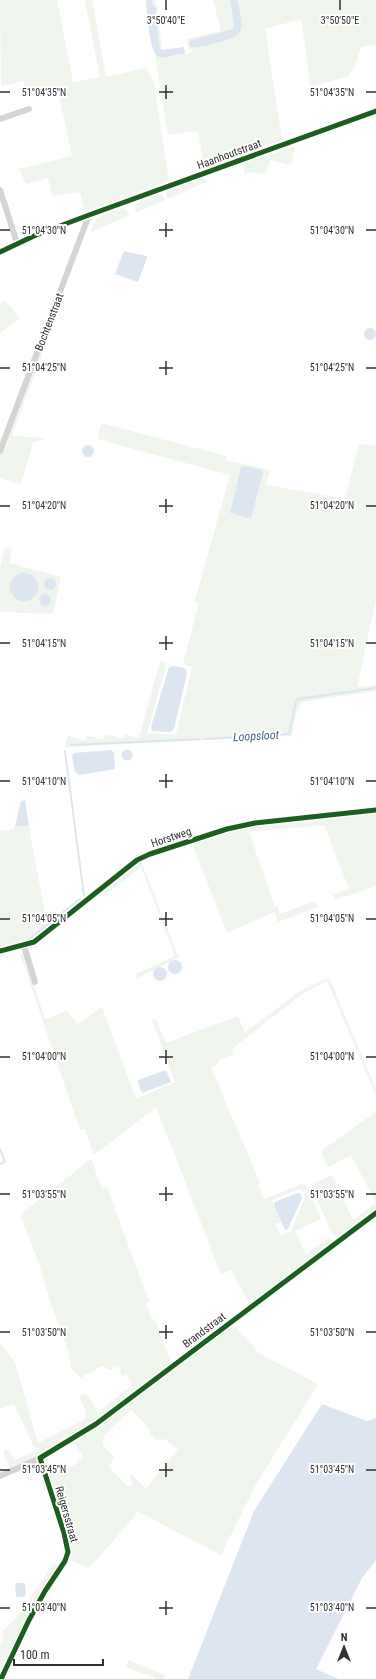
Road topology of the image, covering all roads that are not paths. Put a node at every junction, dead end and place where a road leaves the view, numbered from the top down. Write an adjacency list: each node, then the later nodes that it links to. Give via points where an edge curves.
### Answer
1 (29, 109): 3 (street)
2 (376, 111): 5 (street, Haanhoutstraat)
3 (0, 119)
4 (0, 190): 6 (street)
5 (89, 215): 6 (street, Haanhoutstraat); 8 (street, Bochtenstraat)
6 (17, 243): 7 (street, Haanhoutstraat)
7 (0, 252)
8 (0, 451)
9 (376, 810): 10 (street, Horstweg, via 255,823 226,829 150,854 137,860 34,942)
10 (24, 946): 11 (street, Horstweg); 12 (street)
11 (0, 952)
12 (35, 982)
13 (376, 1212): 14 (street, Brandstraat, via 102,1420)
14 (40, 1458): 15 (street, Brandstraat); 16 (street, Reigersstraat, via 68,1552 32,1614)
15 (0, 1476)
16 (1, 1679)

